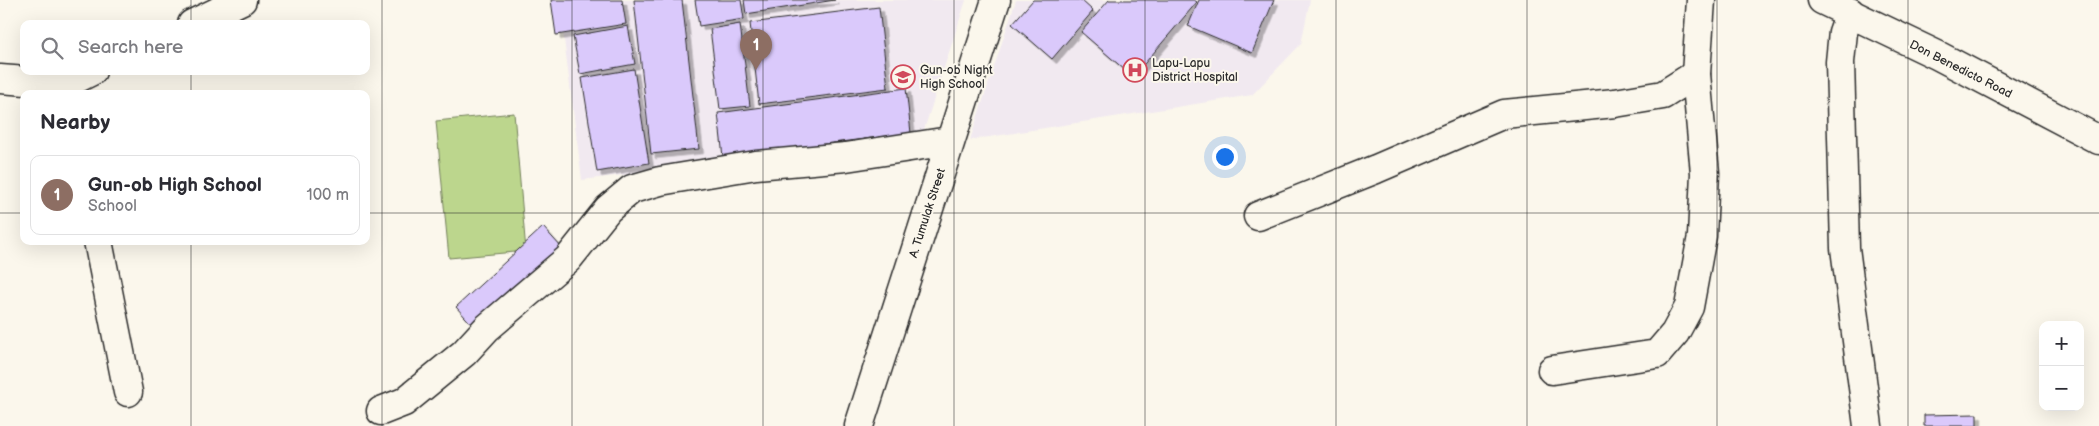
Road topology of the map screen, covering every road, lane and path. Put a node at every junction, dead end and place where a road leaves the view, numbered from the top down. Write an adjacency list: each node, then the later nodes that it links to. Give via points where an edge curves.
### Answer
1 (242, 0): 6 (street)
2 (996, 0): 12 (street, A. Tumulak Street)
3 (1701, 0): 7 (street)
4 (1822, 0): 5 (street, Don Benedicto Road)
5 (1850, 12): 11 (street, Don Benedicto Road); 19 (street, via 1843,32 1840,62 1845,248)
6 (200, 20)
7 (1696, 74): 13 (street, via 1662,95 1504,114); 15 (street, via 1705,173 1702,236 1690,307 1675,333 1656,354)
8 (86, 75): 10 (street)
9 (0, 79): 10 (street)
10 (67, 89)
11 (2099, 140)
12 (949, 141): 17 (street, via 846,157 756,165 660,180 632,189 608,208 568,259 487,328 464,353 404,402); 18 (street, A. Tumulak Street)
13 (1258, 216)
14 (99, 245): 16 (street)
15 (1552, 370)
16 (128, 392)
17 (380, 411)
18 (859, 426)
19 (1868, 426)

